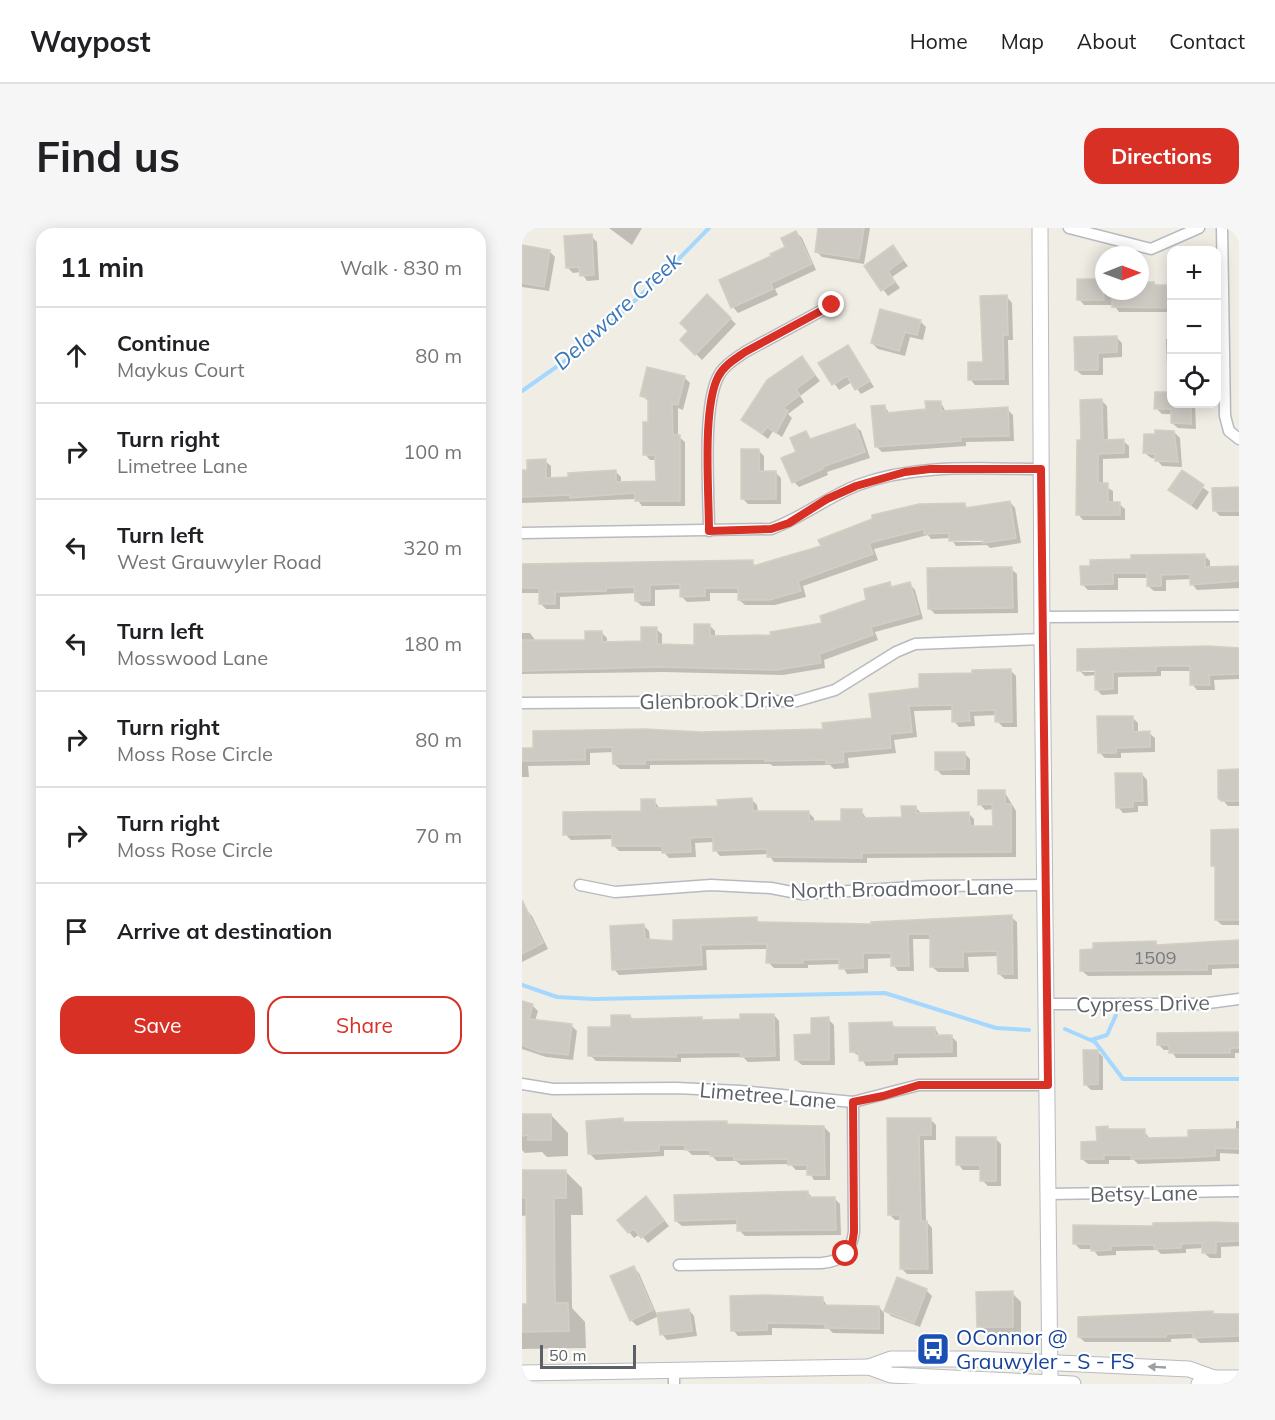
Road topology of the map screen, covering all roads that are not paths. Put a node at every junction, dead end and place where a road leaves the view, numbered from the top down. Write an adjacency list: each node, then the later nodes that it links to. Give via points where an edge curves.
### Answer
1 (1040, 228): 7 (main road)
2 (1069, 228): 3 (street, via 1146,249 1160,247)
3 (1199, 228)
4 (1222, 228): 6 (street, via 1225,416 1228,431)
5 (832, 305): 8 (street, via 745,352 718,376 709,418)
6 (1239, 439)
7 (1041, 469): 8 (street, via 905,472 856,486 771,529); 11 (main road)
8 (709, 531): 9 (street)
9 (522, 533)
10 (1239, 616): 11 (street)
11 (1041, 617): 12 (main road)
12 (1042, 639): 13 (street, Glenbrook Drive, via 915,644 835,690 797,701); 15 (main road)
13 (522, 703)
14 (580, 885): 15 (street, North Broadmoor Lane, via 615,892 711,885 802,894 928,886)
15 (1045, 885): 17 (main road)
16 (1239, 999): 17 (street, Cypress Drive, via 1201,1004)
17 (1046, 1004): 19 (main road)
18 (522, 1084): 20 (street, Limetree Lane, via 553,1089 729,1090)
19 (1048, 1085): 20 (street, Limetree Lane, via 919,1085); 22 (main road)
20 (853, 1102): 23 (street, via 854,1232 846,1254 838,1261 822,1263)
21 (1239, 1191): 22 (street, Betsy Lane)
22 (1049, 1194): 24 (main road)
23 (679, 1265)
24 (1050, 1361): 25 (main road, via 891,1359); 28 (main road, one-way to 24, via 1189,1369); 32 (main road)
25 (869, 1367): 27 (main road); 30 (main road, via 891,1375)
26 (522, 1373): 27 (main road)
27 (674, 1377)
28 (1214, 1378): 29 (main road); 34 (main road)
29 (1239, 1378)
30 (975, 1379): 31 (main road); 32 (main road)
31 (990, 1384)
32 (1050, 1384): 33 (main road)
33 (1073, 1384)
34 (1199, 1384)

